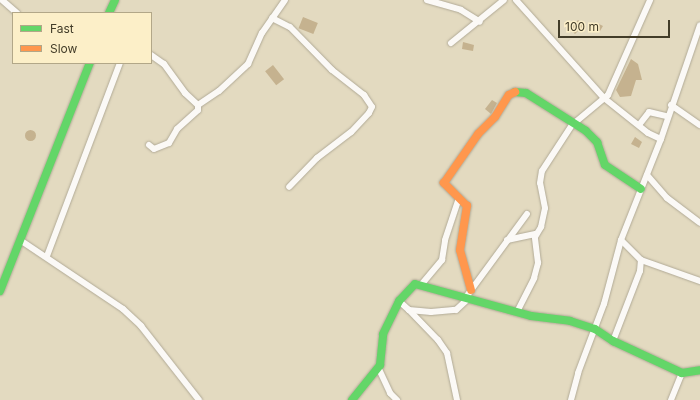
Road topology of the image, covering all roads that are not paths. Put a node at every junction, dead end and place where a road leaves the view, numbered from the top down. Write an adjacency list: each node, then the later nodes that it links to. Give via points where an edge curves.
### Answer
1 (2, 0): 8 (street)
2 (115, 0): 9 (main road)
3 (285, 0): 10 (street)
4 (427, 0): 11 (street, via 461,10)
5 (504, 0): 11 (street)
6 (516, 0): 17 (street)
7 (650, 0): 17 (street, via 617,79)
8 (16, 12)
9 (109, 12)
10 (272, 18): 18 (street, via 248,64 219,91); 27 (street, via 294,31 332,70 364,95 372,107 351,132 317,158)
11 (480, 22): 13 (street)
12 (700, 25): 19 (street)
13 (451, 43)
14 (152, 56): 18 (street, via 164,64 185,93)
15 (90, 64): 33 (main road)
16 (120, 64): 36 (street)
17 (604, 98): 21 (street); 22 (street)
18 (198, 105): 25 (street, via 198,110 177,129 169,143 154,149)
19 (671, 105): 20 (street); 23 (street)
20 (667, 116): 22 (street, via 649,112); 24 (street)
21 (572, 125): 28 (main road, via 586,131 597,142 605,165); 29 (main road, via 526,93 518,91 509,95 444,182); 32 (street, via 542,171 540,183 546,208 541,227)
22 (639, 125): 24 (street)
23 (700, 125)
24 (661, 139): 26 (street)
25 (149, 145)
26 (647, 175): 28 (street); 31 (street, via 667,198)
27 (289, 187)
28 (641, 189): 35 (street)
29 (459, 198): 39 (street, via 445,240 442,260); 41 (main road, via 467,206 460,250)
30 (527, 214): 34 (street)
31 (700, 223)
32 (536, 234): 34 (street); 44 (street, via 538,263 534,278)
33 (20, 240): 36 (street); 40 (main road)
34 (507, 240): 41 (street)
35 (621, 240): 37 (street); 45 (street)
36 (47, 256): 50 (street, via 123,309 141,326)
37 (641, 260): 38 (street); 46 (street, via 640,271)
38 (700, 281)
39 (421, 285): 41 (main road); 42 (main road, via 410,287)
40 (0, 291)
41 (469, 295): 43 (street, via 456,310); 44 (main road)
42 (398, 301): 43 (street); 47 (main road, via 383,334)
43 (409, 310): 53 (street, via 447,353)
44 (517, 312): 45 (main road, via 570,321)
45 (595, 329): 46 (main road); 54 (street, via 578,374)
46 (613, 341): 49 (main road)
47 (378, 367): 51 (main road); 52 (street, via 390,393)
48 (700, 370): 49 (main road)
49 (682, 373): 55 (street)
50 (199, 400)
51 (352, 400)
52 (397, 400)
53 (457, 400)
54 (572, 400)
55 (671, 400)

